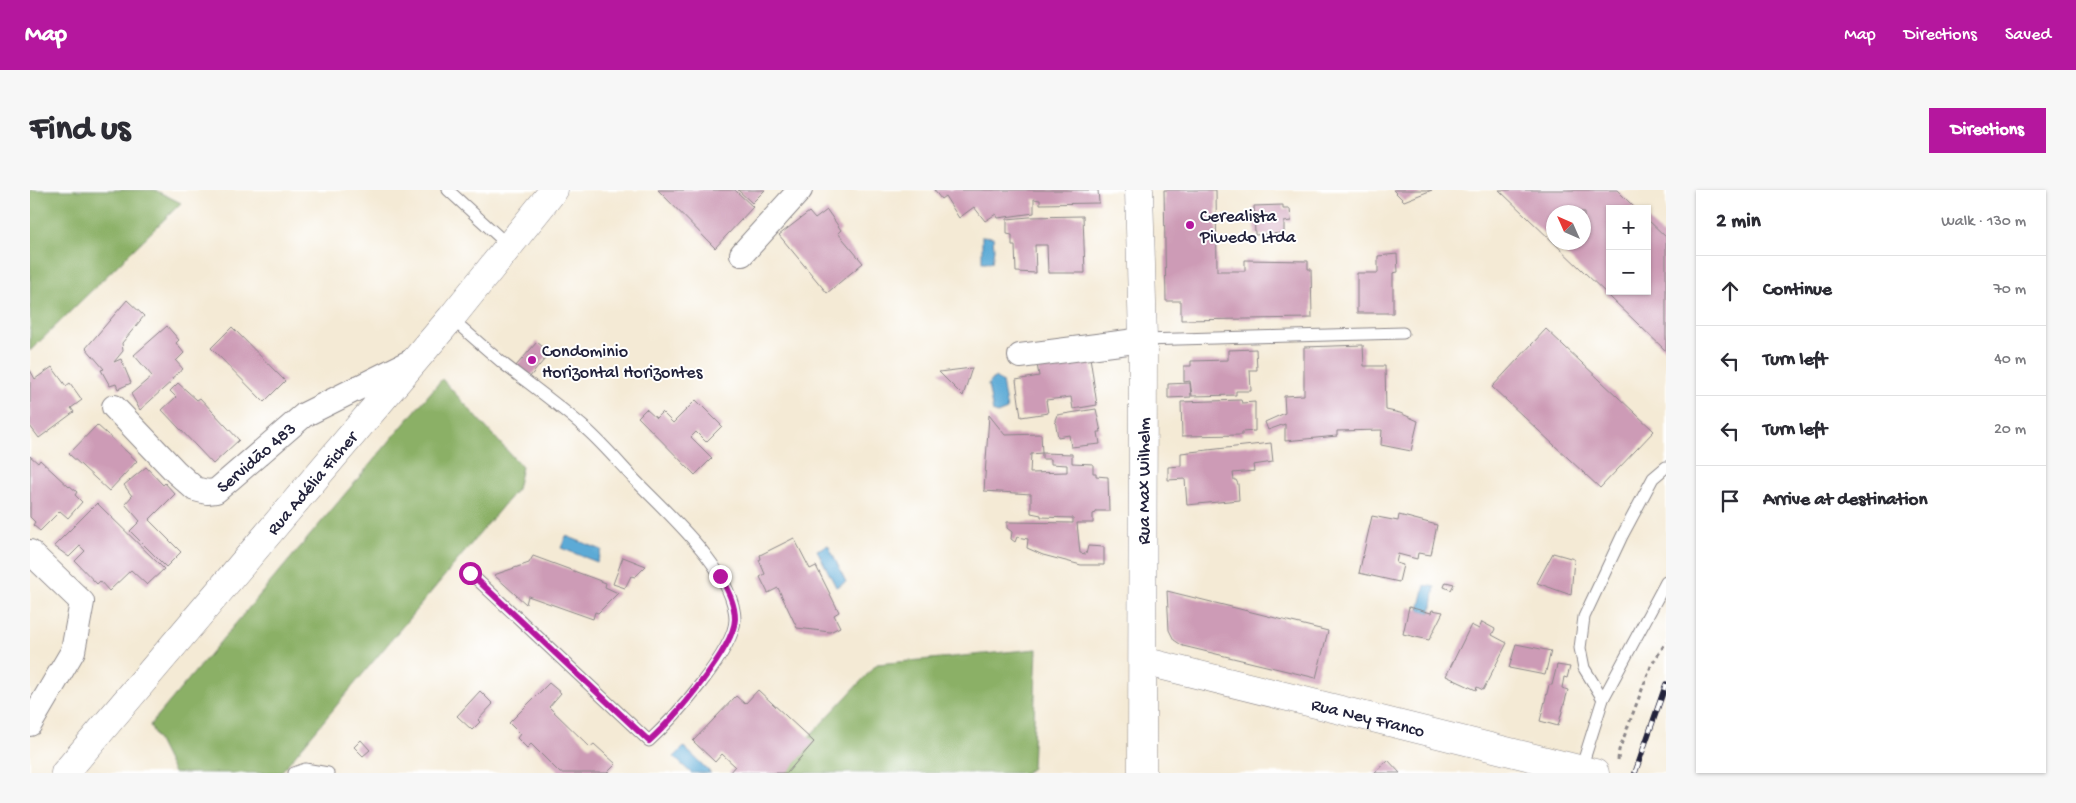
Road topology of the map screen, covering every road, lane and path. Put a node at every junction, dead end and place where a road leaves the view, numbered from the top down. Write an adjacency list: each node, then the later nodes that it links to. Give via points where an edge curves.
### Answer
1 (448, 190): 5 (lane)
2 (554, 190): 5 (main road, Rua Adélia Ficher)
3 (800, 190): 6 (street)
4 (1138, 190): 9 (main road, Rua Max Wilhelm)
5 (509, 246): 7 (main road, Rua Adélia Ficher)
6 (742, 254)
7 (451, 318): 11 (main road, Rua Adélia Ficher); 15 (lane, via 586,429 702,549 728,591 735,620 728,642 693,693 649,741)
8 (1403, 333): 9 (lane)
9 (1143, 340): 10 (street); 18 (main road, Rua Max Wilhelm)
10 (1020, 356)
11 (415, 360): 12 (street, Servidão 483, via 304,415 216,491 195,489); 22 (main road, Rua Adélia Ficher)
12 (114, 406)
13 (1666, 466): 19 (lane, via 1653,478 1584,617 1580,648 1584,668)
14 (30, 552): 20 (street, via 82,602 73,651)
15 (470, 573)
16 (1666, 582): 19 (lane)
17 (1666, 642): 21 (path, via 1651,666 1619,750)
18 (1143, 661): 21 (main road, Rua Ney Franco); 25 (main road, Rua Max Wilhelm)
19 (1603, 698): 21 (lane)
20 (30, 724)
21 (1598, 769)
22 (65, 773)
23 (294, 773): 24 (lane, via 305,768)
24 (328, 773)
25 (1142, 773)

